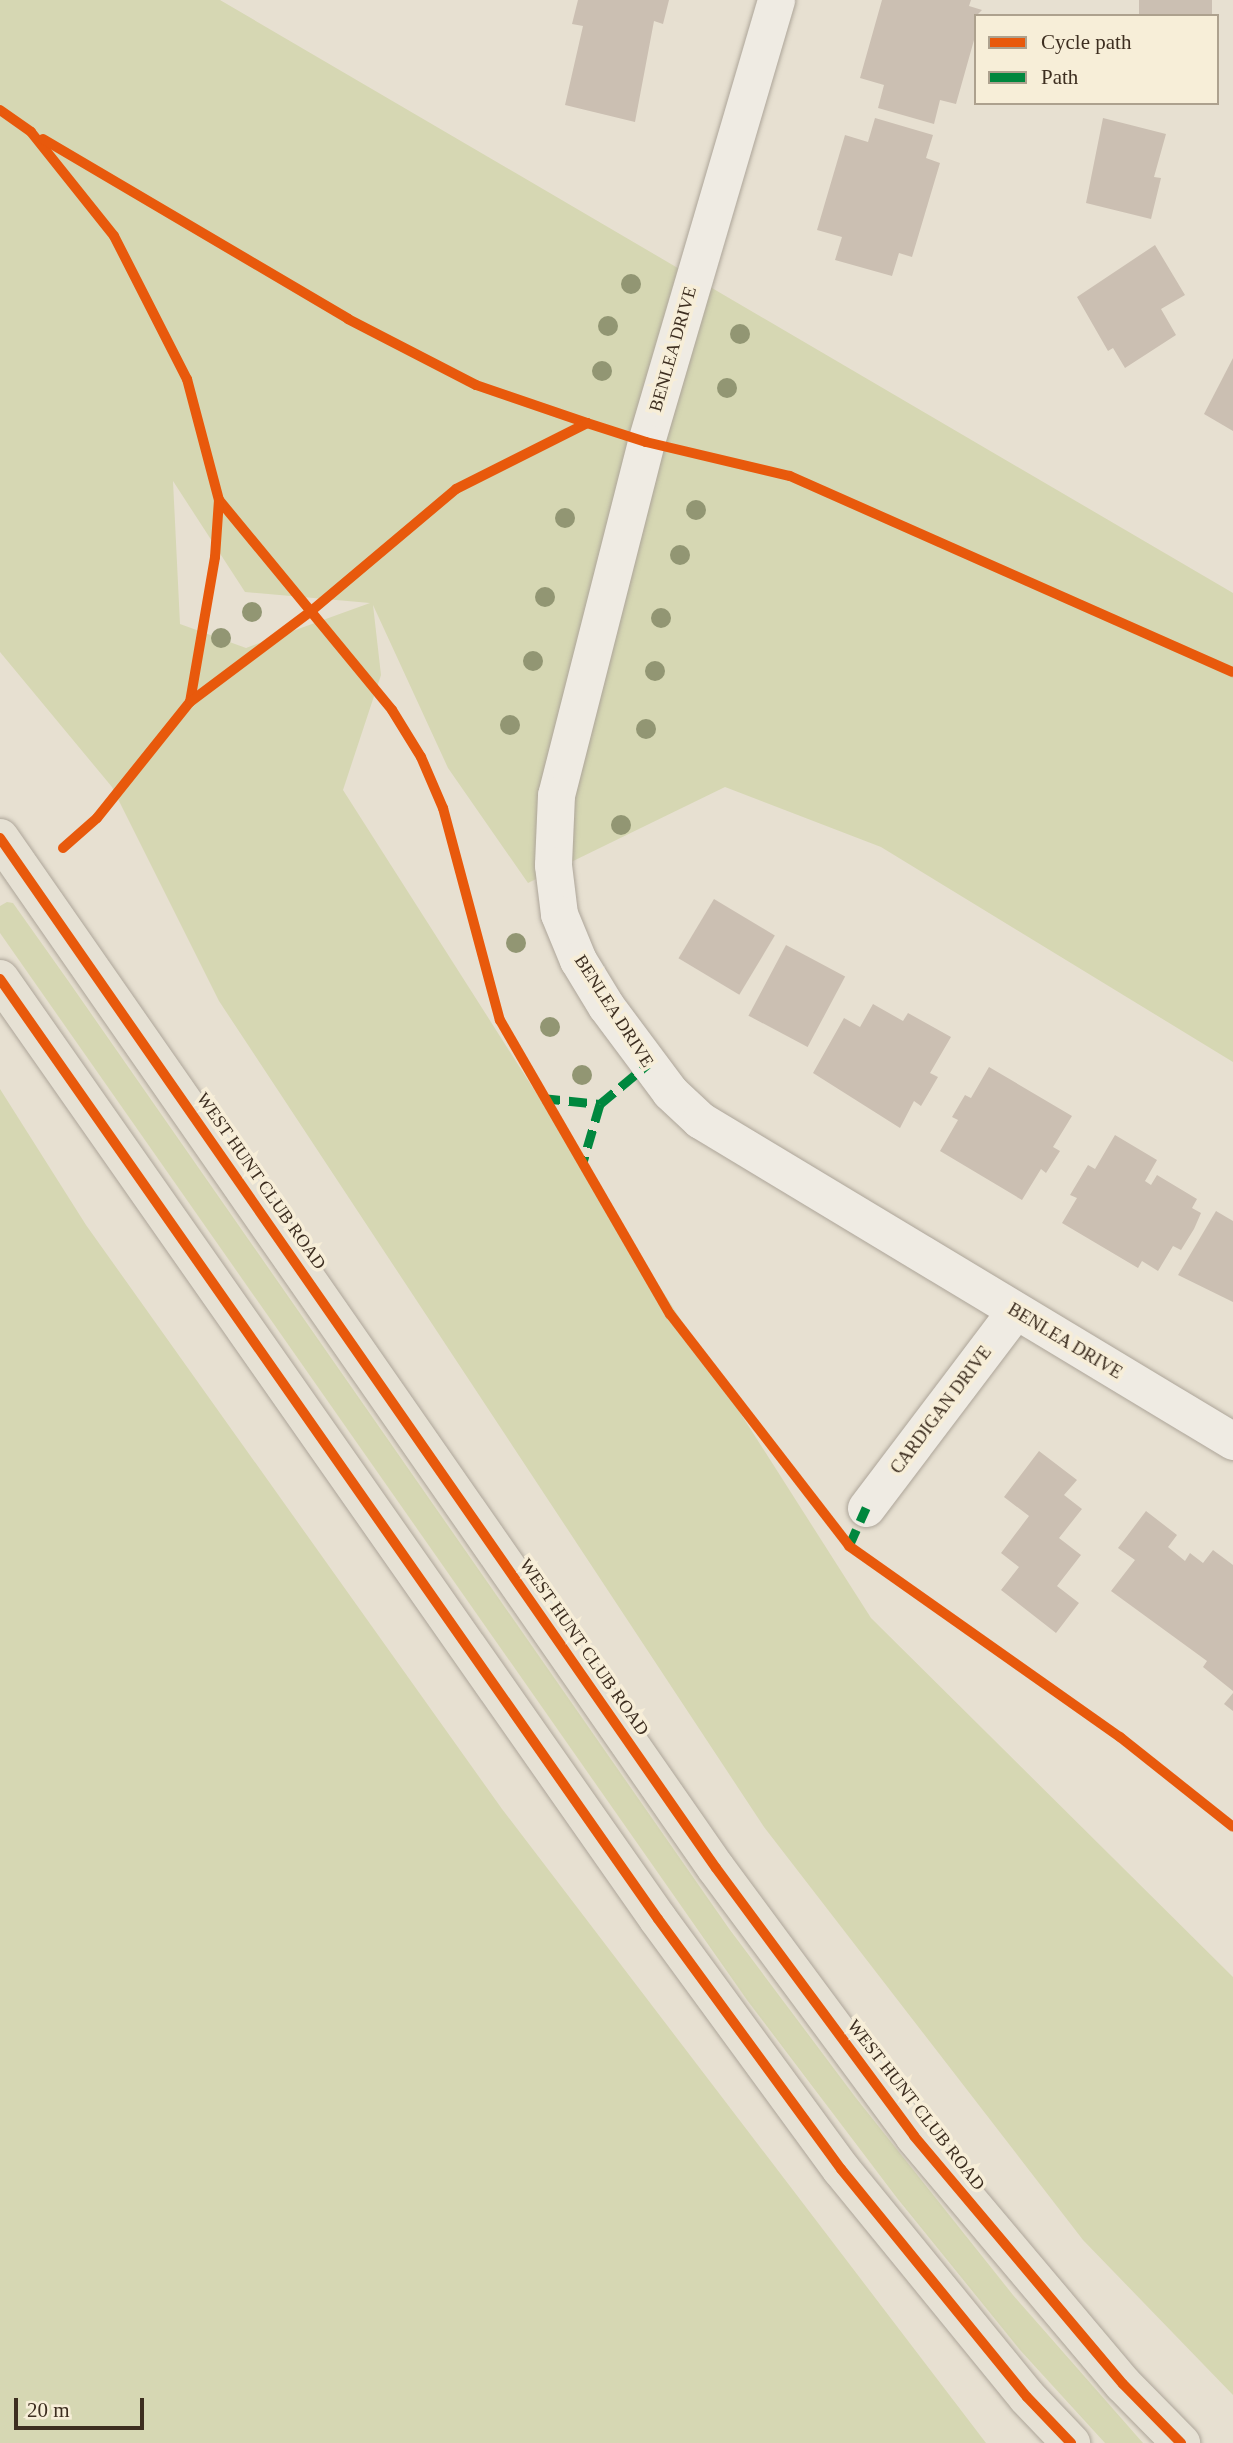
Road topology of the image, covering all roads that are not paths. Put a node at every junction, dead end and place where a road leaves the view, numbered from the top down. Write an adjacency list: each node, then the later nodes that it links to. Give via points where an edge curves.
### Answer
1 (776, 0): 4 (street, BENLEA DRIVE, via 646,442 556,795 553,865 559,914 578,960 606,1006 670,1093 700,1120)
2 (0, 838): 8 (main road, WEST HUNT CLUB ROAD, via 724,1880 914,2136 1123,2384)
3 (0, 979): 7 (main road, via 642,1896 793,2104 1027,2397)
4 (1015, 1311): 5 (street, BENLEA DRIVE); 6 (street, CARDIGAN DRIVE)
5 (1233, 1441)
6 (866, 1508)
7 (1071, 2443)
8 (1181, 2443)

